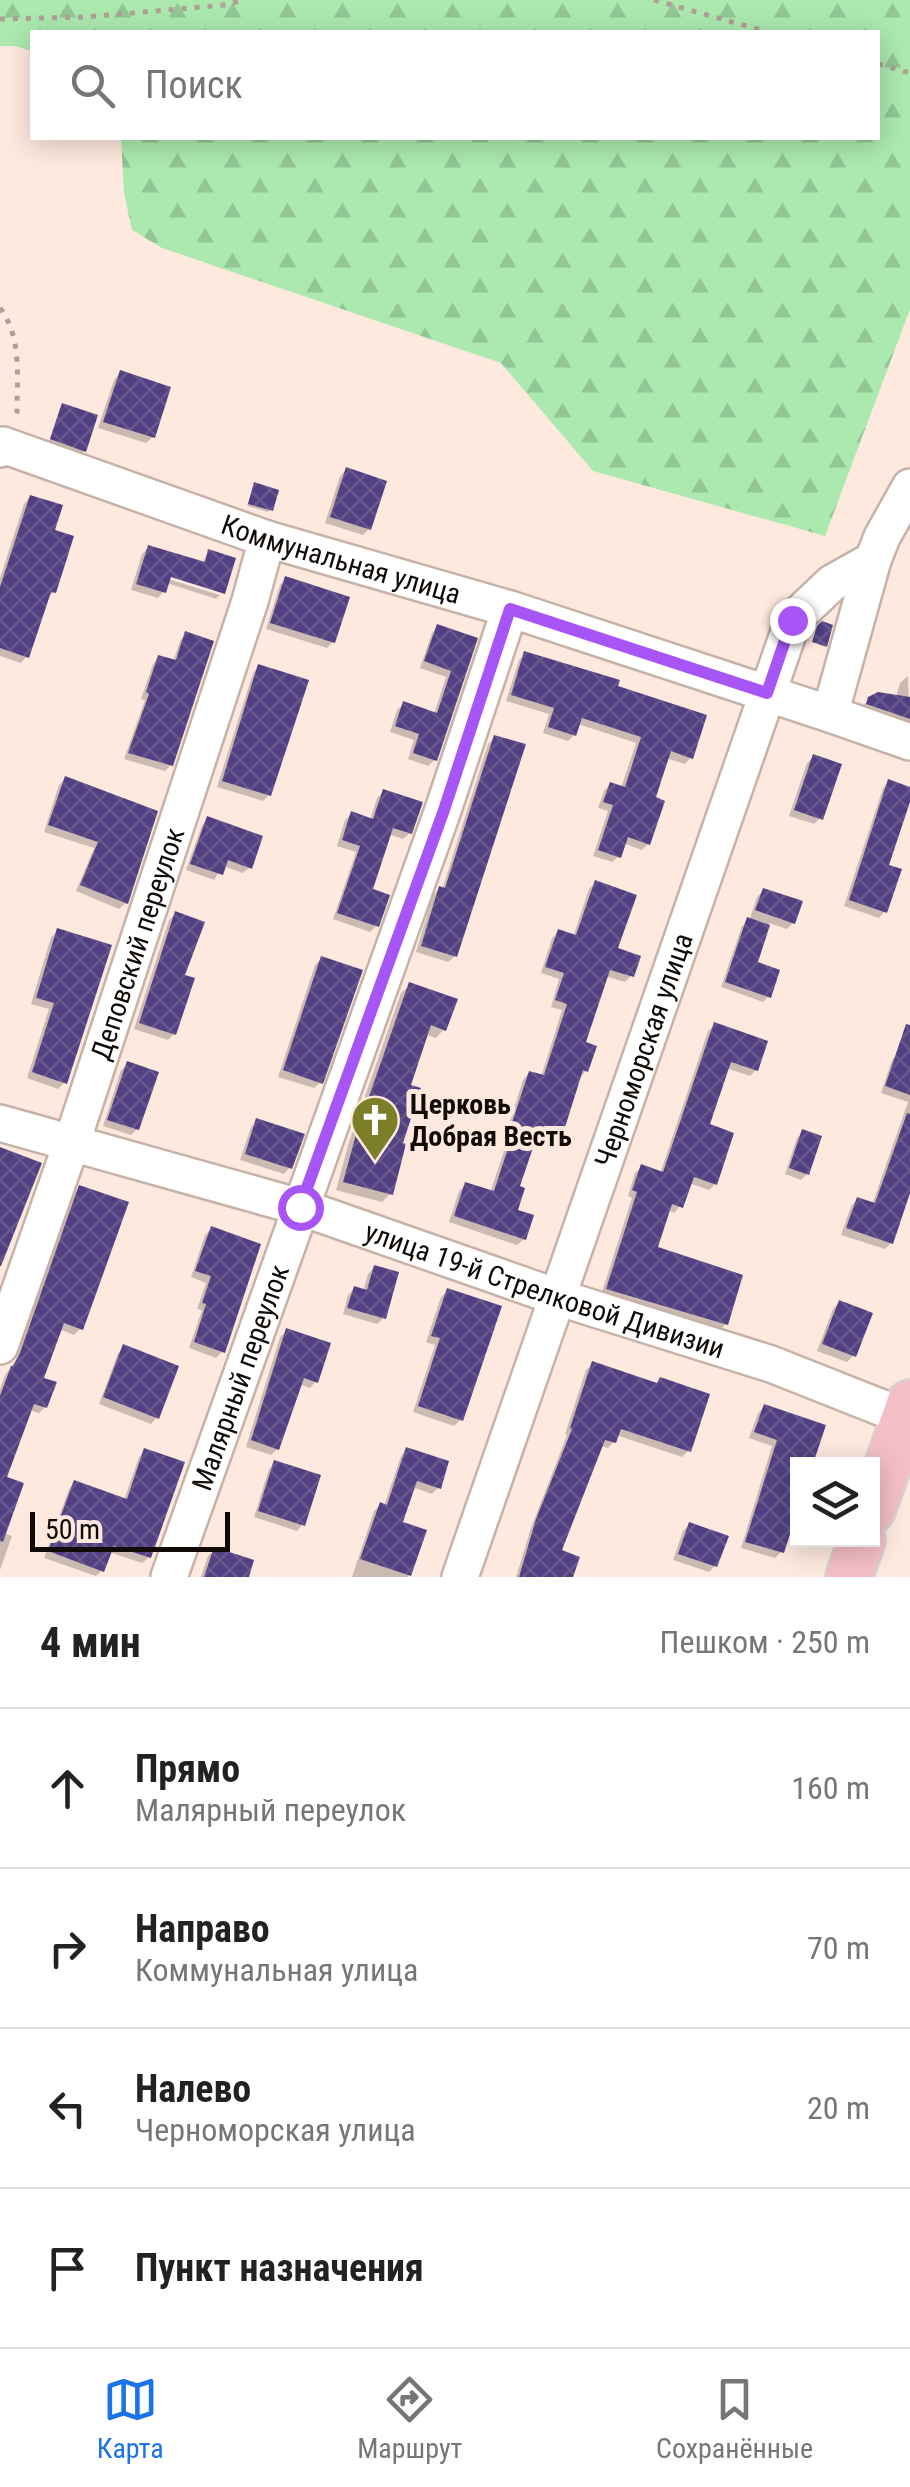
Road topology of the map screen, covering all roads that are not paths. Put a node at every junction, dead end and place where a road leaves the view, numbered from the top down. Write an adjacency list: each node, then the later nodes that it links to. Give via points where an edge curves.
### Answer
1 (1, 447): 3 (street, Коммунальная улица)
2 (910, 487): 4 (street)
3 (267, 539): 5 (street, Коммунальная улица); 10 (street, Деповский переулок)
4 (873, 560): 6 (street, Черноморская улица, via 832,584 792,620); 7 (street)
5 (510, 609): 6 (street, Коммунальная улица); 11 (street, Малярный переулок)
6 (767, 693): 7 (street, Коммунальная улица); 12 (street, Черноморская улица)
7 (830, 714): 8 (street, Коммунальная улица)
8 (910, 742)
9 (0, 1123): 10 (street, улица 19-й Стрелковой Дивизии)
10 (70, 1145): 11 (street, улица 19-й Стрелковой Дивизии); 13 (street, Деповский переулок)
11 (300, 1207): 12 (street, улица 19-й Стрелковой Дивизии); 17 (street, Малярный переулок)
12 (557, 1297): 14 (street, улица 19-й Стрелковой Дивизии); 18 (street, Черноморская улица)
13 (0, 1346)
14 (908, 1413): 15 (main road)
15 (880, 1488)
16 (860, 1547): 19 (main road)
17 (169, 1577)
18 (460, 1577)
19 (849, 1577)

